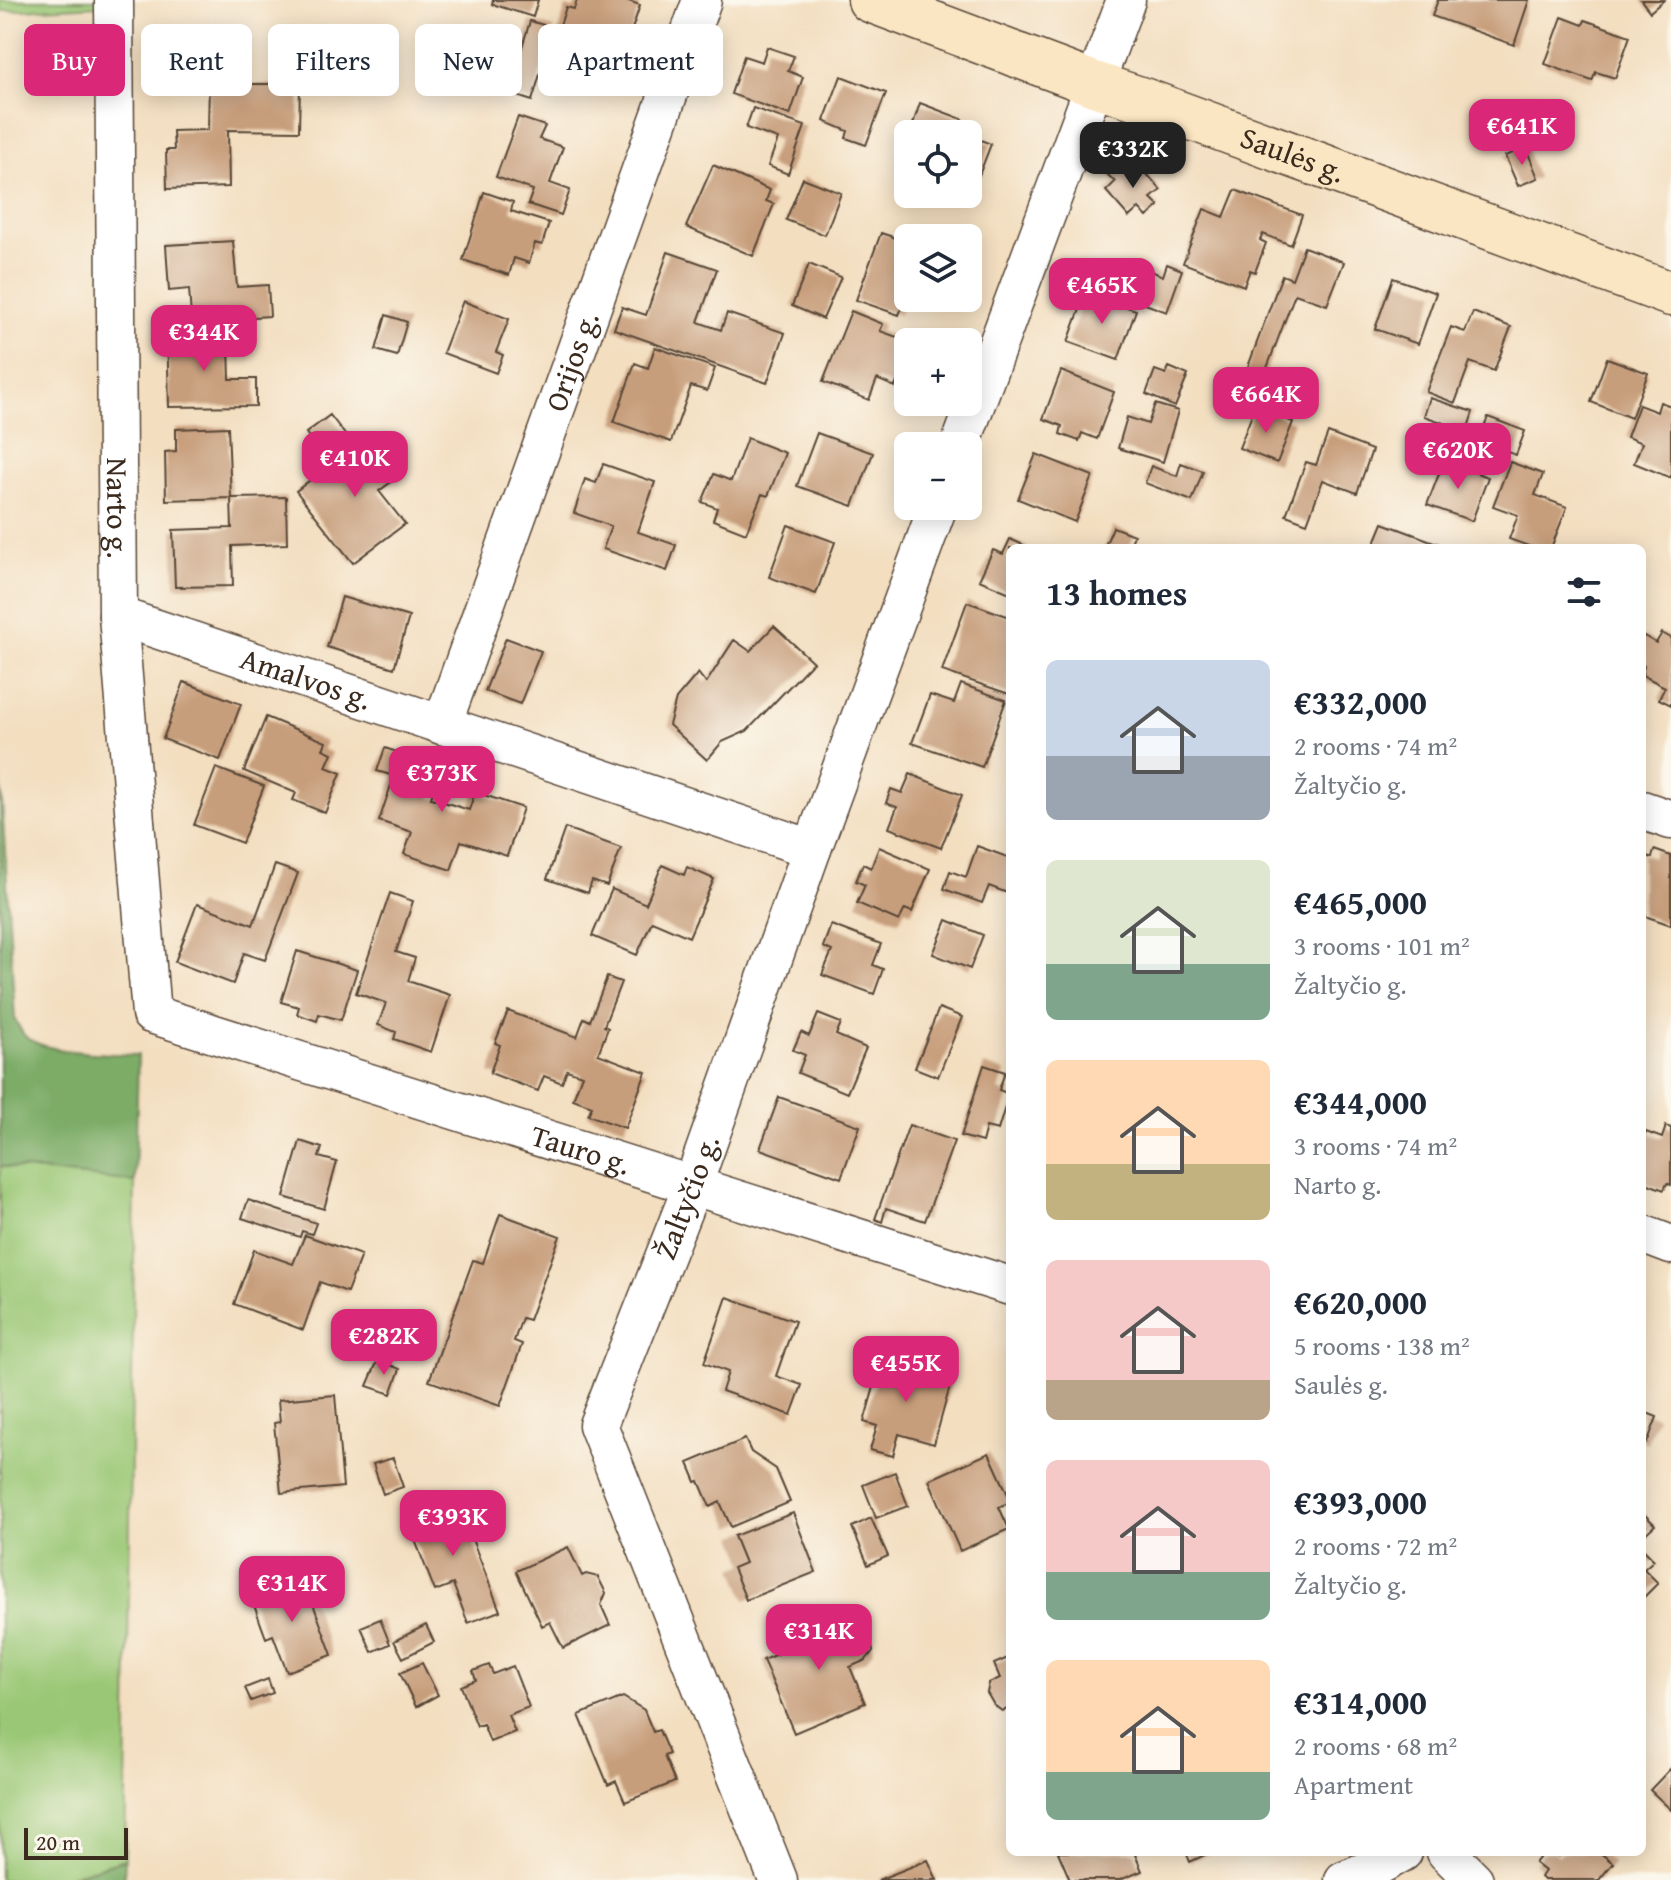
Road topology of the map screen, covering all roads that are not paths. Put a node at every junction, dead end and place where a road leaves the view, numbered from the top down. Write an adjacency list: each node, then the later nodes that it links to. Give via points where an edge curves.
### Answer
1 (114, 0): 9 (street, Narto g.)
2 (702, 0): 10 (street, Orijos g.)
3 (870, 0): 5 (main road, Saulės g.)
4 (1126, 0): 5 (street)
5 (1094, 84): 6 (main road, Saulės g.); 7 (street)
6 (1671, 294)
7 (965, 432)
8 (933, 520): 13 (street, Žaltyčio g.)
9 (118, 616): 10 (street, Amalvos g.); 14 (street, Narto g.)
10 (442, 725): 13 (street, Amalvos g.)
11 (1646, 811): 12 (street)
12 (1671, 820)
13 (812, 849): 15 (street, Žaltyčio g.)
14 (151, 1014): 15 (street, Tauro g.)
15 (692, 1187): 18 (street, Tauro g.); 21 (street, Žaltyčio g., via 598,1425)
16 (1646, 1236): 17 (street)
17 (1671, 1245)
18 (1006, 1285)
19 (1396, 1856): 22 (street)
20 (1450, 1856): 23 (street)
21 (778, 1880)
22 (1344, 1880)
23 (1474, 1880)

